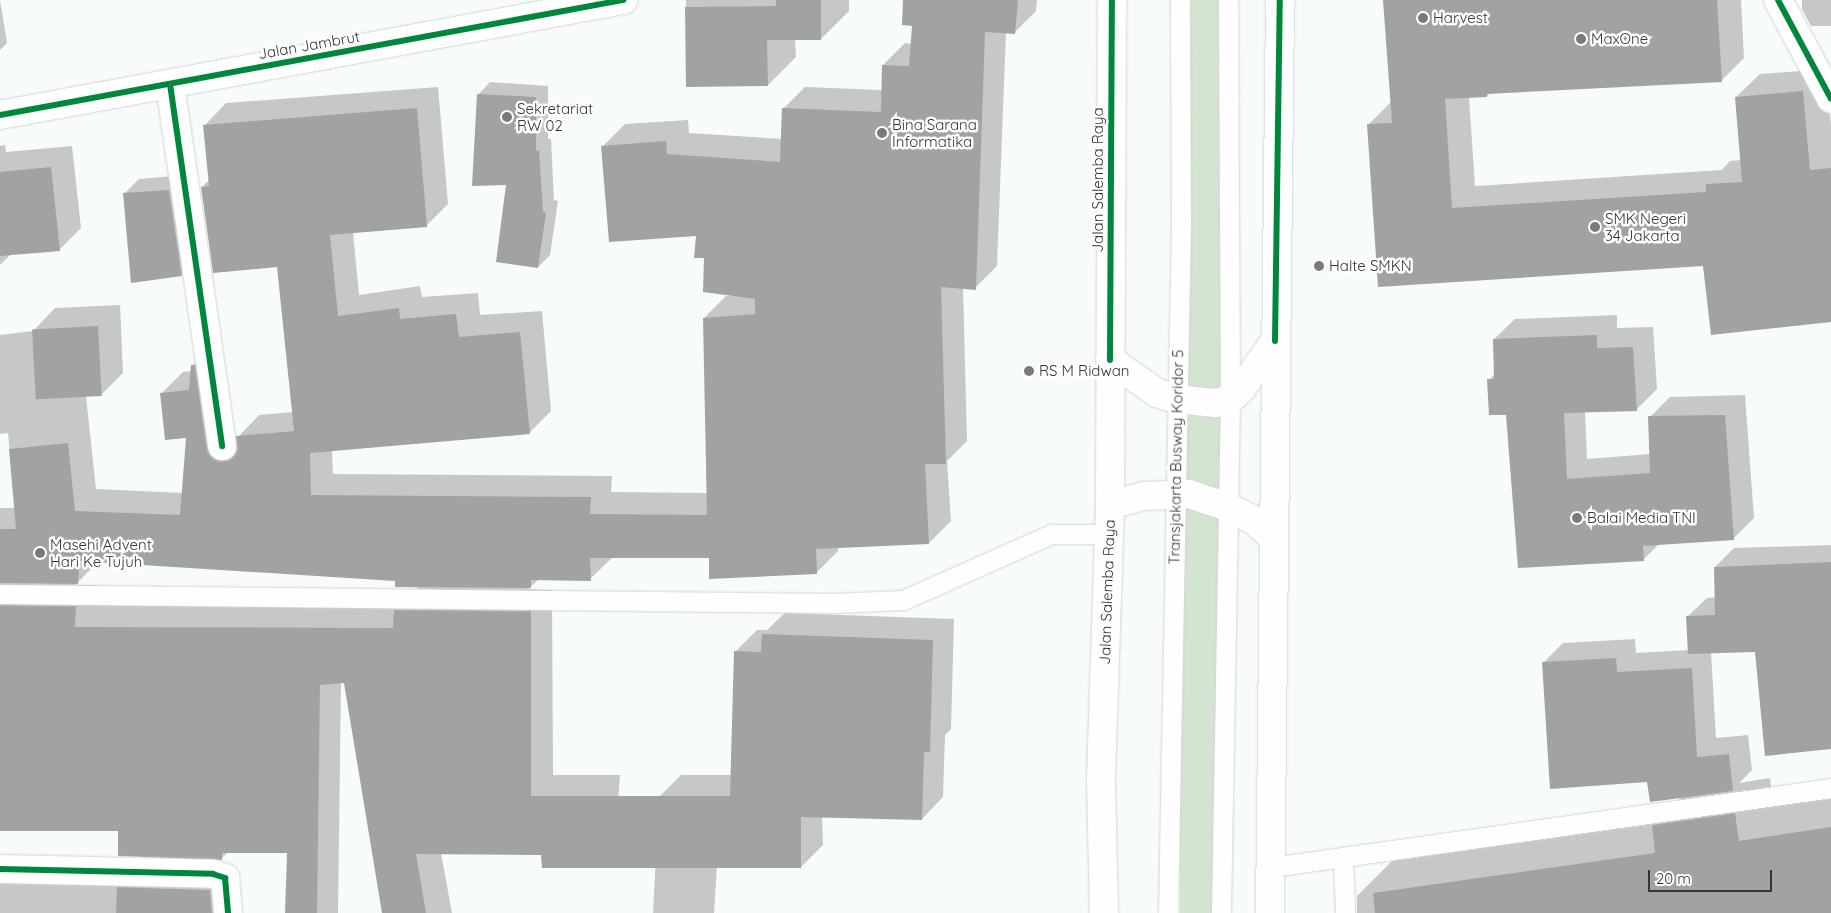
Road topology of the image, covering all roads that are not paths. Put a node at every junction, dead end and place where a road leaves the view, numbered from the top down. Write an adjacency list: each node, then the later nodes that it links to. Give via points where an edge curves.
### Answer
1 (623, 0): 7 (main road, Jalan Jambrut)
2 (1112, 0): 11 (main road, Jalan Salemba Raya)
3 (1180, 0): 12 (lane, Transjakarta Busway Koridor 5, via 1181,204)
4 (1228, 0): 13 (lane)
5 (1280, 0): 10 (main road)
6 (1778, 0): 8 (main road)
7 (170, 84): 9 (main road, Jalan Jambrut); 14 (main road)
8 (1831, 99)
9 (0, 115)
10 (1275, 341): 13 (main road); 19 (main road)
11 (1110, 360): 12 (main road, via 1157,393); 16 (main road, Jalan Salemba Raya)
12 (1177, 399): 13 (main road, via 1216,403); 15 (lane, Transjakarta Busway Koridor 5)
13 (1230, 399): 17 (lane)
14 (222, 446)
15 (1176, 494): 16 (main road, via 1144,496); 17 (main road, via 1188,494); 27 (lane, Transjakarta Busway Koridor 5)
16 (1110, 505): 18 (main road, Jalan Salemba Raya)
17 (1228, 507): 19 (main road); 28 (lane)
18 (1109, 534): 20 (lane, via 1051,534 903,600 835,603); 26 (main road, Jalan Salemba Raya, via 1101,778)
19 (1273, 537): 23 (main road)
20 (0, 594)
21 (1831, 788): 22 (lane)
22 (1343, 858): 23 (lane); 30 (lane)
23 (1272, 866): 29 (main road)
24 (0, 869): 25 (main road, via 213,874 224,878)
25 (228, 913)
26 (1104, 913)
27 (1168, 913)
28 (1221, 913)
29 (1270, 913)
30 (1345, 913)

